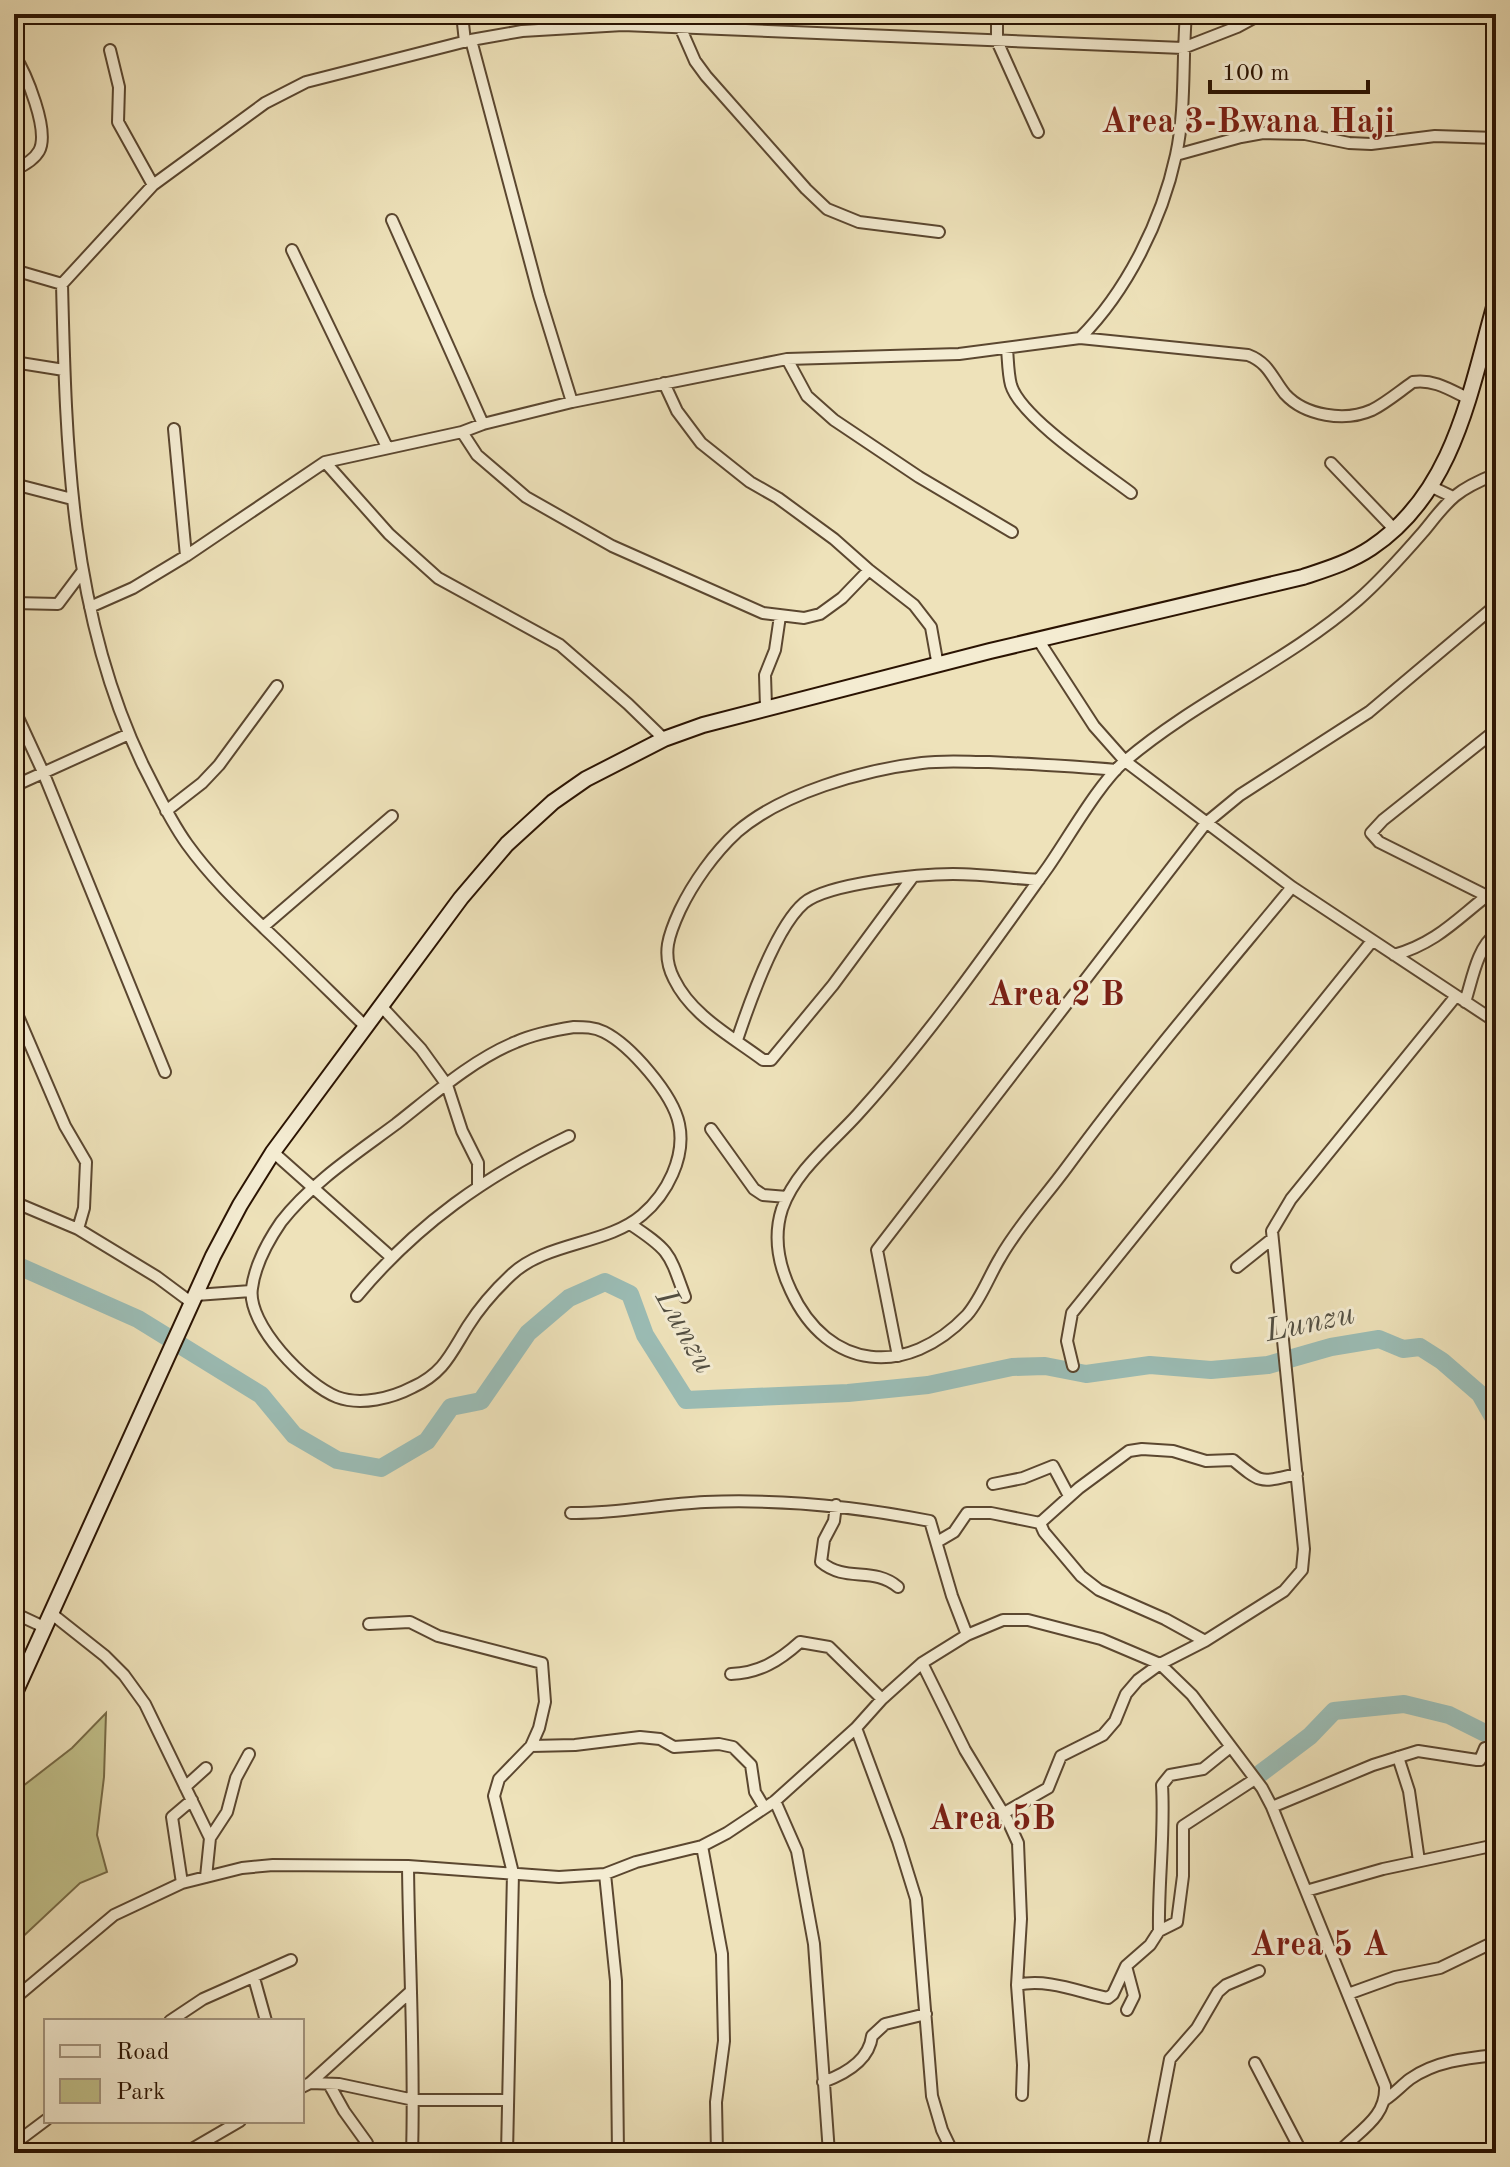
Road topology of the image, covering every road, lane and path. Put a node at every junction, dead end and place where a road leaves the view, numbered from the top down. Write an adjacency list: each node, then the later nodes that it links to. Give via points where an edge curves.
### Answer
1 (462, 14): 6 (street)
2 (997, 14): 7 (street)
3 (1186, 14): 8 (street)
4 (1261, 14): 8 (street)
5 (681, 29): 6 (street, via 568,28); 7 (street); 17 (street, via 706,76 827,209 859,222)
6 (468, 41): 15 (street, via 306,82 265,103); 29 (street)
7 (997, 41): 8 (street); 11 (street)
8 (1183, 48): 13 (street)
9 (110, 50): 15 (street, via 119,87 118,122)
10 (14, 55): 14 (street, via 32,90 41,142 38,152)
11 (1038, 132)
12 (1496, 138): 13 (street, via 1435,136 1371,144 1263,133)
13 (1176, 155): 22 (street, via 1161,207 1136,258 1108,306)
14 (14, 170)
15 (153, 185): 20 (street)
16 (392, 220): 30 (street)
17 (939, 232)
18 (292, 250): 33 (street)
19 (14, 270): 20 (street)
20 (62, 284): 26 (street)
21 (1496, 300): 28 (main road)
22 (1080, 338): 23 (street); 28 (street, via 1248,355 1260,360 1298,405 1326,415 1370,411 1420,381)
23 (1007, 348): 24 (street); 39 (street, via 1011,387 1018,400)
24 (787, 359): 27 (street); 43 (street, via 807,396 834,420)
25 (14, 362): 26 (street)
26 (64, 370): 41 (street)
27 (664, 383): 29 (street); 45 (street, via 701,443)
28 (1467, 398): 38 (main road)
29 (572, 402): 30 (street)
30 (483, 424): 32 (street)
31 (174, 429): 44 (street)
32 (462, 432): 33 (street); 50 (street, via 477,455 526,497 612,546)
33 (387, 447): 34 (street)
34 (325, 462): 44 (street); 58 (street, via 389,534 438,578 560,645)
35 (1331, 463): 42 (street)
36 (1496, 474): 40 (street)
37 (14, 484): 41 (street)
38 (1432, 487): 40 (street); 42 (main road)
39 (1131, 493)
40 (1453, 497): 59 (street, via 1378,582 1325,627 1197,707)
41 (72, 499): 46 (street)
42 (1395, 530): 51 (main road, via 1342,564 1303,577)
43 (1012, 532)
44 (186, 556): 49 (street)
45 (869, 570): 50 (street, via 820,614); 52 (street, via 926,618)
46 (82, 572): 47 (street, via 58,604); 49 (street)
47 (14, 603)
48 (1496, 605): 65 (street, via 1369,712 1240,795)
49 (90, 607): 57 (street, via 99,652)
50 (780, 616): 54 (street, via 765,675)
51 (1039, 641): 52 (main road); 59 (street, via 1094,726)
52 (938, 666): 54 (main road)
53 (277, 686): 63 (street, via 219,765)
54 (766, 707): 58 (main road)
55 (14, 709): 61 (street)
56 (1496, 730): 69 (street, via 1371,833 1379,842)
57 (129, 734): 61 (street); 63 (street)
58 (664, 739): 76 (main road, via 586,779 507,844)
59 (1125, 761): 60 (street); 65 (street)
60 (1116, 770): 67 (street); 80 (street, via 924,762 821,787 738,831 686,897 666,943 669,966 685,996)
61 (43, 772): 62 (street); 81 (street)
62 (14, 786)
63 (166, 811): 71 (street, via 213,878)
64 (392, 816): 71 (street)
65 (1206, 823): 68 (street); 99 (street, via 877,1250)
66 (912, 878): 67 (street, via 953,874); 80 (street, via 845,887 804,903 778,943); 80 (street, via 771,1060 763,1060)
67 (1039, 880): 88 (street, via 873,1098 805,1168)
68 (1292, 887): 73 (street); 99 (street, via 1074,1157 1002,1254 968,1314 928,1345)
69 (1493, 895): 70 (street); 74 (street, via 1426,944)
70 (1496, 913)
71 (263, 927): 79 (street)
72 (1496, 934): 75 (street, via 1483,949)
73 (1372, 941): 74 (street); 100 (street, via 1072,1313 1067,1341)
74 (1394, 955): 75 (street)
75 (1461, 999): 78 (street); 92 (street, via 1291,1199 1275,1223)
76 (381, 1006): 79 (main road); 82 (street)
77 (14, 1007): 91 (street, via 86,1162)
78 (1496, 1022)
79 (365, 1026): 85 (main road)
80 (737, 1040)
81 (165, 1072)
82 (447, 1085): 86 (street, via 478,1163); 87 (street); 90 (street, via 516,1042 558,1030 589,1027 618,1041 651,1074 679,1123 677,1159 669,1182)
83 (711, 1129): 88 (street, via 754,1189)
84 (569, 1136): 86 (street)
85 (273, 1152): 87 (street); 98 (main road)
86 (478, 1185): 93 (street)
87 (313, 1189): 93 (street); 95 (street, via 269,1241)
88 (787, 1197): 99 (street, via 776,1241 783,1276 808,1323 850,1353 872,1359)
89 (14, 1202): 91 (street)
90 (630, 1224): 95 (street, via 514,1271 430,1379 402,1393 365,1401 339,1398 319,1388 281,1352 266,1334); 97 (street, via 672,1259)
91 (78, 1229): 98 (street)
92 (1272, 1239): 94 (street); 101 (street)
93 (391, 1257): 96 (street)
94 (1237, 1267)
95 (251, 1291): 98 (street)
96 (357, 1296)
97 (685, 1297)
98 (194, 1299): 110 (main road)
99 (898, 1356)
100 (1073, 1366)
101 (1297, 1474): 103 (street, via 1267,1482 1233,1460 1206,1461 1142,1449 1122,1454); 113 (street, via 1302,1570 1284,1591)
102 (993, 1484): 103 (street, via 1053,1466)
103 (1069, 1496): 106 (street)
104 (836, 1505): 105 (street, via 702,1502); 107 (street, via 930,1521); 108 (street, via 821,1562 831,1570 886,1577)
105 (571, 1513)
106 (1040, 1523): 107 (street, via 967,1513 954,1532); 113 (street, via 1081,1576 1099,1590)
107 (937, 1542): 112 (street)
108 (898, 1587)
109 (14, 1613): 110 (street)
110 (49, 1621): 117 (main road); 127 (street, via 105,1656 134,1688)
111 (369, 1624): 120 (street, via 410,1622 438,1636 542,1663 544,1715)
112 (967, 1635): 114 (street); 115 (street, via 1003,1620 1043,1622)
113 (1205, 1641): 115 (street)
114 (922, 1663): 118 (street); 132 (street, via 965,1750)
115 (1160, 1664): 122 (street, via 1192,1695); 132 (street, via 1132,1687 1103,1735 1061,1756 1048,1788)
116 (731, 1674): 118 (street, via 766,1668 800,1642 829,1647)
117 (14, 1695)
118 (882, 1699): 119 (street)
119 (856, 1728): 129 (street); 154 (street, via 916,1899)
120 (531, 1746): 130 (street, via 640,1737 674,1747 733,1747 751,1765 755,1792); 138 (street, via 495,1790)
121 (1496, 1747): 124 (street, via 1485,1748 1480,1760 1418,1751)
122 (1229, 1748): 126 (street); 143 (street, via 1203,1769 1170,1775 1162,1785)
123 (249, 1754): 133 (street, via 227,1812)
124 (1398, 1757): 131 (street); 136 (street, via 1409,1791)
125 (206, 1768): 127 (street)
126 (1255, 1779): 131 (street); 143 (street, via 1183,1826 1179,1915 1177,1922)
127 (185, 1787): 128 (street)
128 (192, 1800): 133 (street); 141 (street, via 172,1817)
129 (775, 1801): 130 (street); 159 (street, via 797,1851 814,1944)
130 (764, 1807): 135 (street)
131 (1272, 1807): 142 (street)
132 (1004, 1813): 149 (street, via 1019,1856)
133 (210, 1838): 140 (street)
134 (1496, 1845): 136 (street)
135 (702, 1846): 139 (street); 174 (street, via 722,1954 724,2041 716,2102)
136 (1419, 1861): 142 (street)
137 (408, 1866): 138 (street); 140 (street, via 273,1865); 150 (street)
138 (513, 1873): 139 (street); 165 (street)
139 (605, 1874): 173 (street, via 616,1981)
140 (206, 1877): 141 (street)
141 (182, 1883): 152 (street, via 114,1915)
142 (1306, 1891): 151 (street)
143 (1159, 1931): 146 (street)
144 (1496, 1941): 151 (street, via 1440,1968)
145 (291, 1960): 148 (street)
146 (1126, 1966): 149 (street, via 1108,1998 1059,1985); 153 (street, via 1134,1996)
147 (1259, 1971): 177 (street, via 1218,1992 1170,2059)
148 (254, 1978): 155 (street, via 203,1999); 156 (street)
149 (1017, 1985): 162 (street)
150 (409, 1993): 161 (street); 164 (street)
151 (1348, 1994): 163 (street, via 1380,2068)
152 (14, 1999)
153 (1127, 2010)
154 (926, 2014): 159 (street, via 885,2024 872,2036 865,2055 842,2075); 176 (street, via 932,2096)
155 (173, 2019)
156 (265, 2019)
157 (1496, 2055): 163 (street, via 1424,2071)
158 (1255, 2063): 178 (street)
159 (823, 2082): 175 (street)
160 (329, 2084): 161 (street); 164 (street); 168 (street)
161 (306, 2085)
162 (1022, 2095)
163 (1386, 2099): 179 (street, via 1375,2119)
164 (414, 2100): 165 (street); 171 (street)
165 (507, 2100): 172 (street)
166 (44, 2122): 169 (street)
167 (237, 2123): 170 (street)
168 (367, 2143)
169 (14, 2144)
170 (185, 2153)
171 (412, 2153)
172 (507, 2153)
173 (618, 2153)
174 (717, 2153)
175 (829, 2153)
176 (953, 2153)
177 (1152, 2153)
178 (1302, 2153)
179 (1338, 2153)

